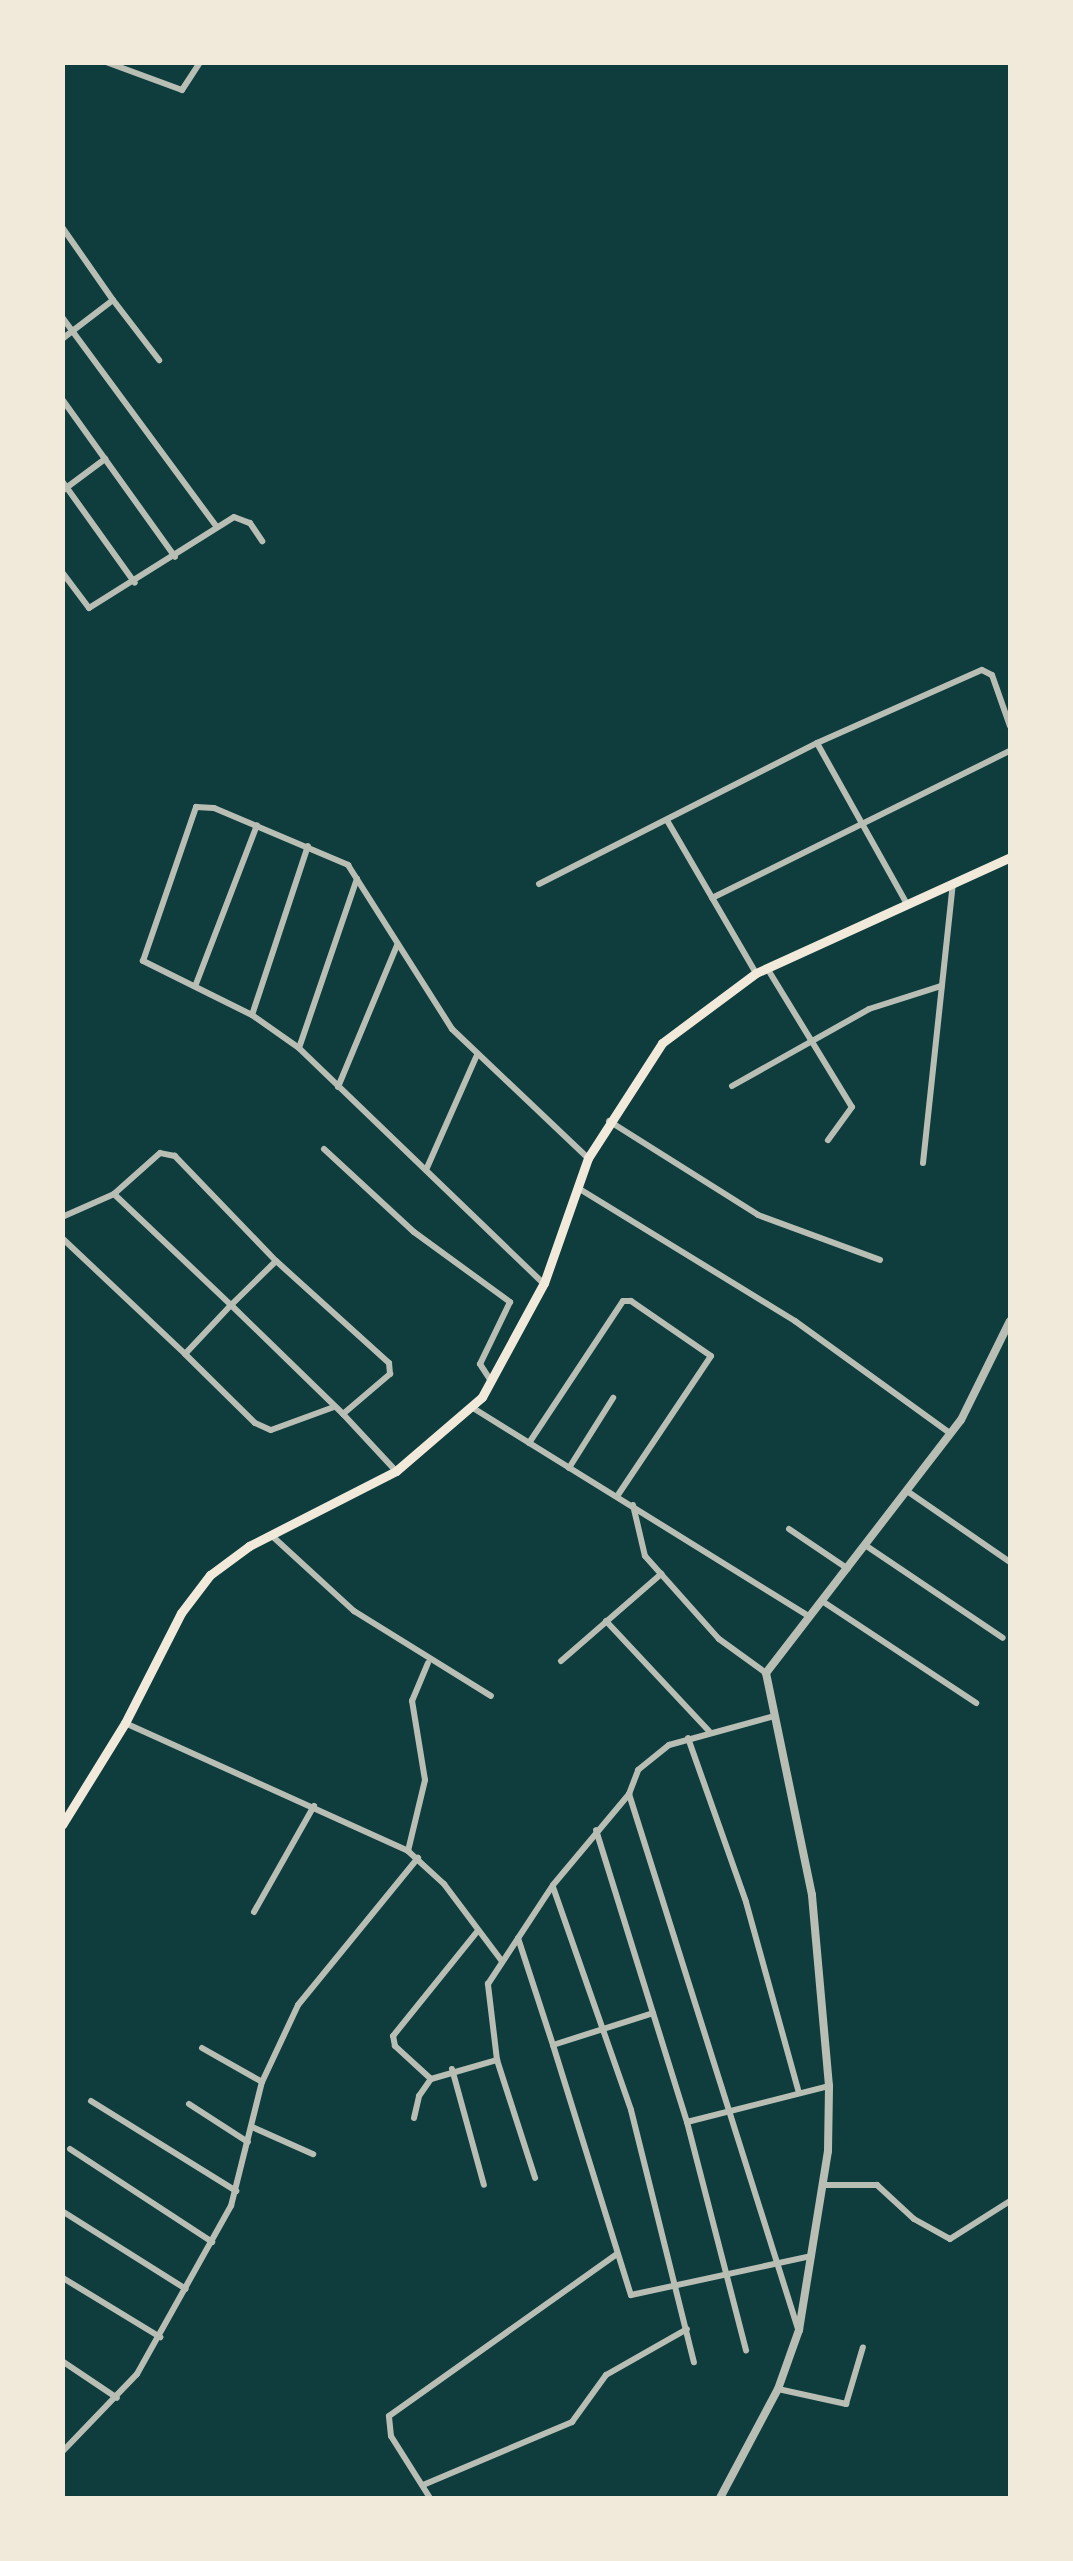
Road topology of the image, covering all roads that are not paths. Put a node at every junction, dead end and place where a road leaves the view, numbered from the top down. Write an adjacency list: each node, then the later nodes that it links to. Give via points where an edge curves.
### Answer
1 (106, 62): 2 (street, via 182,90)
2 (200, 62)
3 (62, 227): 4 (street)
4 (113, 300): 6 (street); 8 (street)
5 (62, 317): 6 (street)
6 (73, 331): 7 (street); 12 (street)
7 (62, 338)
8 (159, 360)
9 (62, 399): 10 (street)
10 (106, 458): 11 (street); 14 (street)
11 (64, 487): 16 (street)
12 (218, 527): 13 (street, via 240,518); 14 (street)
13 (262, 541)
14 (176, 557): 16 (street)
15 (62, 572): 16 (street, via 88,608)
16 (135, 583)
17 (1010, 726): 18 (street, via 986,669)
18 (817, 743): 20 (street); 21 (street)
19 (1010, 751): 21 (street)
20 (668, 822): 26 (street); 28 (street)
21 (862, 823): 28 (street); 29 (street)
22 (257, 824): 23 (street); 33 (street); 33 (street, via 205,805 193,812 142,957 162,973)
23 (308, 846): 25 (street, via 338,857); 35 (street)
24 (1010, 857): 27 (main road)
25 (358, 878): 30 (street); 37 (street)
26 (539, 884)
27 (953, 884): 29 (main road); 34 (street)
28 (712, 898): 32 (street)
29 (908, 905): 31 (main road)
30 (397, 944): 38 (street); 40 (street)
31 (767, 968): 32 (main road); 36 (street)
32 (756, 974): 41 (main road, via 662,1042)
33 (196, 984): 35 (street)
34 (941, 986): 36 (street, via 893,998); 45 (street)
35 (252, 1014): 37 (street)
36 (811, 1040): 39 (street); 42 (street, via 854,1110)
37 (299, 1048): 40 (street)
38 (476, 1057): 44 (street); 46 (street)
39 (732, 1086)
40 (338, 1087): 46 (street)
41 (608, 1121): 44 (main road); 51 (street, via 758,1214)
42 (828, 1140)
43 (324, 1148): 57 (street, via 414,1232 510,1302 480,1364)
44 (588, 1158): 47 (main road)
45 (924, 1163)
46 (426, 1170): 53 (street)
47 (578, 1188): 53 (main road); 62 (street, via 795,1321)
48 (114, 1194): 49 (street); 52 (street, via 169,1152); 54 (street)
49 (62, 1217)
50 (62, 1238): 56 (street)
51 (880, 1260)
52 (276, 1261): 54 (street); 61 (street, via 391,1367)
53 (544, 1284): 57 (main road)
54 (231, 1305): 56 (street); 59 (street)
55 (1010, 1321): 62 (street)
56 (185, 1354): 59 (street, via 265,1429)
57 (492, 1383): 60 (main road)
58 (614, 1398): 64 (street)
59 (334, 1407): 61 (street)
60 (473, 1408): 63 (street); 65 (main road)
61 (342, 1414): 65 (street)
62 (950, 1433): 66 (street)
63 (529, 1442): 64 (street); 67 (street, via 623,1301 631,1300 712,1356)
64 (569, 1468): 67 (street)
65 (396, 1472): 70 (main road)
66 (907, 1491): 71 (street); 72 (street)
67 (618, 1496): 68 (street)
68 (633, 1505): 74 (street, via 642,1551); 76 (street)
69 (789, 1529): 73 (street)
70 (271, 1535): 80 (street, via 354,1611); 85 (main road, via 231,1558 196,1592)
71 (865, 1545): 73 (street); 78 (street)
72 (1010, 1562)
73 (848, 1570): 75 (street)
74 (661, 1574): 77 (street); 81 (street, via 719,1639)
75 (822, 1601): 76 (street); 83 (street)
76 (809, 1616): 81 (street)
77 (606, 1622): 79 (street); 86 (street)
78 (1003, 1638)
79 (561, 1661)
80 (428, 1662): 82 (street); 92 (street, via 412,1700 425,1780)
81 (766, 1674): 84 (street)
82 (491, 1696)
83 (976, 1703)
84 (774, 1716): 86 (street); 107 (street, via 812,1895)
85 (125, 1722): 89 (street); 90 (main road)
86 (709, 1731): 87 (street)
87 (688, 1738): 88 (street, via 646,1762); 108 (street, via 750,1917)
88 (629, 1794): 91 (street); 111 (street)
89 (314, 1806): 92 (street); 95 (street)
90 (62, 1825)
91 (596, 1830): 94 (street); 99 (street)
92 (408, 1851): 93 (street)
93 (418, 1858): 96 (street); 106 (street, via 298,2005)
94 (552, 1886): 97 (street); 100 (street)
95 (254, 1912)
96 (477, 1932): 98 (street); 105 (street, via 394,2036 395,2046)
97 (517, 1936): 98 (street); 101 (street)
98 (501, 1960): 103 (street, via 486,1998)
99 (653, 2013): 100 (street); 113 (street)
100 (604, 2032): 101 (street); 130 (street, via 632,2110)
101 (553, 2045): 125 (street)
102 (202, 2048): 106 (street)
103 (497, 2060): 104 (street); 118 (street)
104 (452, 2069): 105 (street); 119 (street)
105 (432, 2080): 112 (street, via 418,2096)
106 (262, 2082): 114 (street)
107 (829, 2086): 108 (street); 120 (street)
108 (800, 2094): 111 (street)
109 (92, 2101): 121 (street)
110 (189, 2104): 115 (street)
111 (734, 2110): 113 (street); 127 (street)
112 (414, 2118)
113 (687, 2122): 128 (street)
114 (252, 2127): 115 (street); 117 (street)
115 (248, 2142): 121 (street)
116 (70, 2149): 124 (street)
117 (313, 2154)
118 (534, 2178)
119 (484, 2184)
120 (825, 2184): 122 (street, via 877,2185 914,2219 950,2239); 126 (street)
121 (236, 2191): 124 (street)
122 (1010, 2201)
123 (62, 2212): 131 (street)
124 (212, 2242): 131 (street)
125 (616, 2254): 130 (street, via 631,2295); 142 (street, via 389,2416 386,2426)
126 (813, 2256): 127 (street); 133 (street)
127 (778, 2264): 128 (street); 133 (street)
128 (728, 2276): 130 (street); 136 (street)
129 (63, 2278): 134 (street)
130 (676, 2288): 132 (street)
131 (186, 2289): 134 (street)
132 (688, 2329): 138 (street); 142 (street, via 606,2375 572,2422)
133 (799, 2330): 139 (street)
134 (160, 2337): 140 (street)
135 (863, 2348): 139 (street, via 846,2404)
136 (746, 2350)
137 (62, 2360): 140 (street)
138 (694, 2362)
139 (778, 2389): 144 (street)
140 (117, 2398): 141 (street)
141 (62, 2452)
142 (423, 2485): 143 (street)
143 (430, 2498)
144 (720, 2498)

